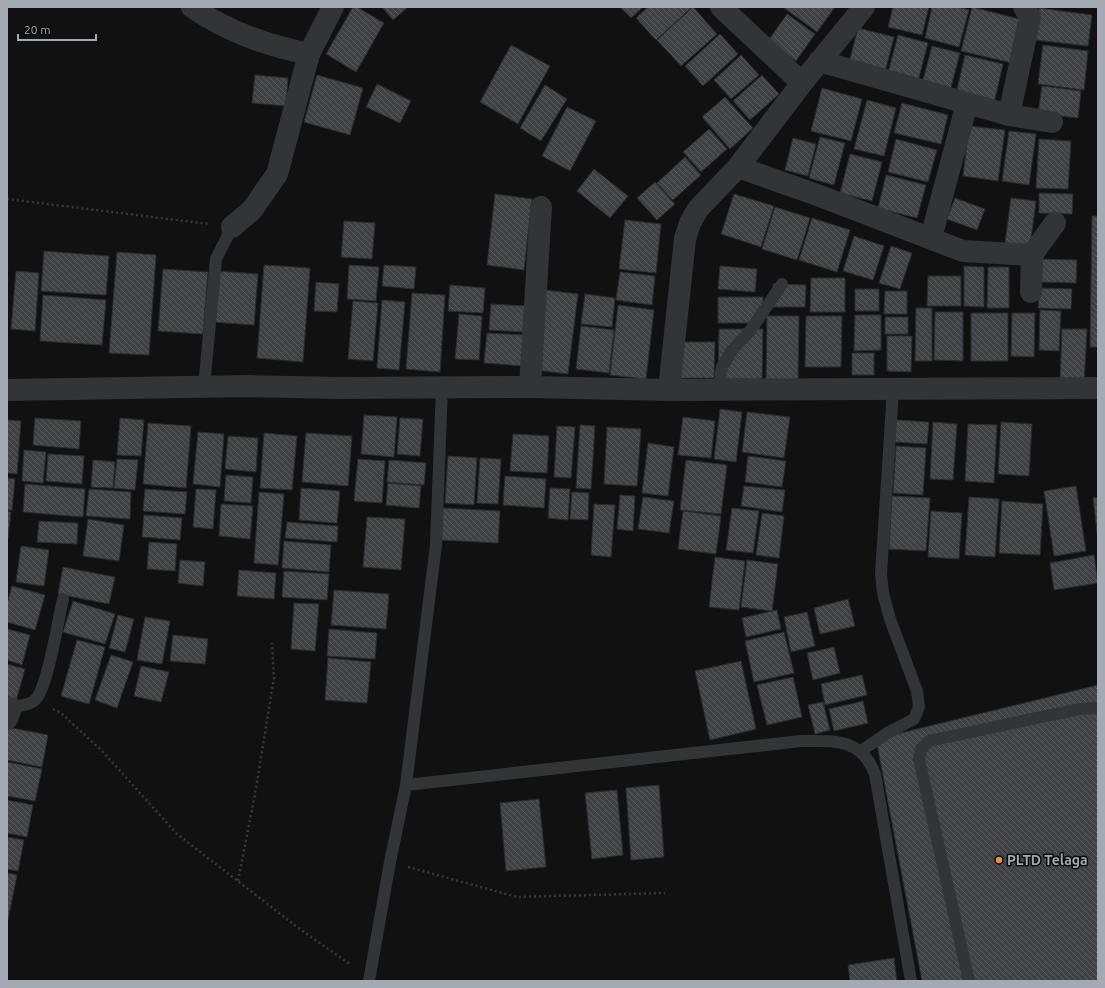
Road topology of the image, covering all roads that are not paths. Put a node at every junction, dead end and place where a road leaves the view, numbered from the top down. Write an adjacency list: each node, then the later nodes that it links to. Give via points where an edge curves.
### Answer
1 (192, 7): 6 (street, via 231,30 257,41)
2 (333, 7): 6 (street)
3 (721, 7): 8 (street)
4 (864, 7): 7 (street)
5 (1024, 7): 10 (street, via 1030,17)
6 (309, 54): 15 (street, via 277,174 252,210)
7 (819, 62): 8 (street); 9 (street)
8 (802, 83): 12 (street)
9 (967, 103): 10 (street); 16 (street)
10 (1009, 115): 11 (street)
11 (1052, 122)
12 (738, 167): 16 (street); 26 (street, via 698,209 685,239)
13 (541, 207): 22 (street)
14 (1056, 223): 17 (street)
15 (232, 227): 21 (lane, via 216,259)
16 (931, 238): 17 (street, via 963,252)
17 (1032, 255): 19 (street)
18 (782, 284): 27 (lane, via 750,331 732,349 722,367)
19 (1031, 292)
20 (442, 386): 21 (street); 22 (street); 32 (lane, via 436,545)
21 (204, 387): 25 (street)
22 (530, 387): 26 (street)
23 (1098, 388): 24 (street)
24 (893, 389): 27 (street); 31 (lane, via 881,574 890,619 917,691 919,707 914,719)
25 (7, 390)
26 (669, 390): 27 (street)
27 (718, 390)
28 (63, 599): 30 (lane, via 46,674 34,701)
29 (1098, 708): 35 (lane, via 1078,709 929,741 921,749 919,759)
30 (8, 711)
31 (861, 751): 32 (lane, via 847,744 801,741); 34 (lane, via 870,760 875,774)
32 (406, 785): 33 (lane)
33 (369, 980)
34 (911, 981)
35 (970, 981)

